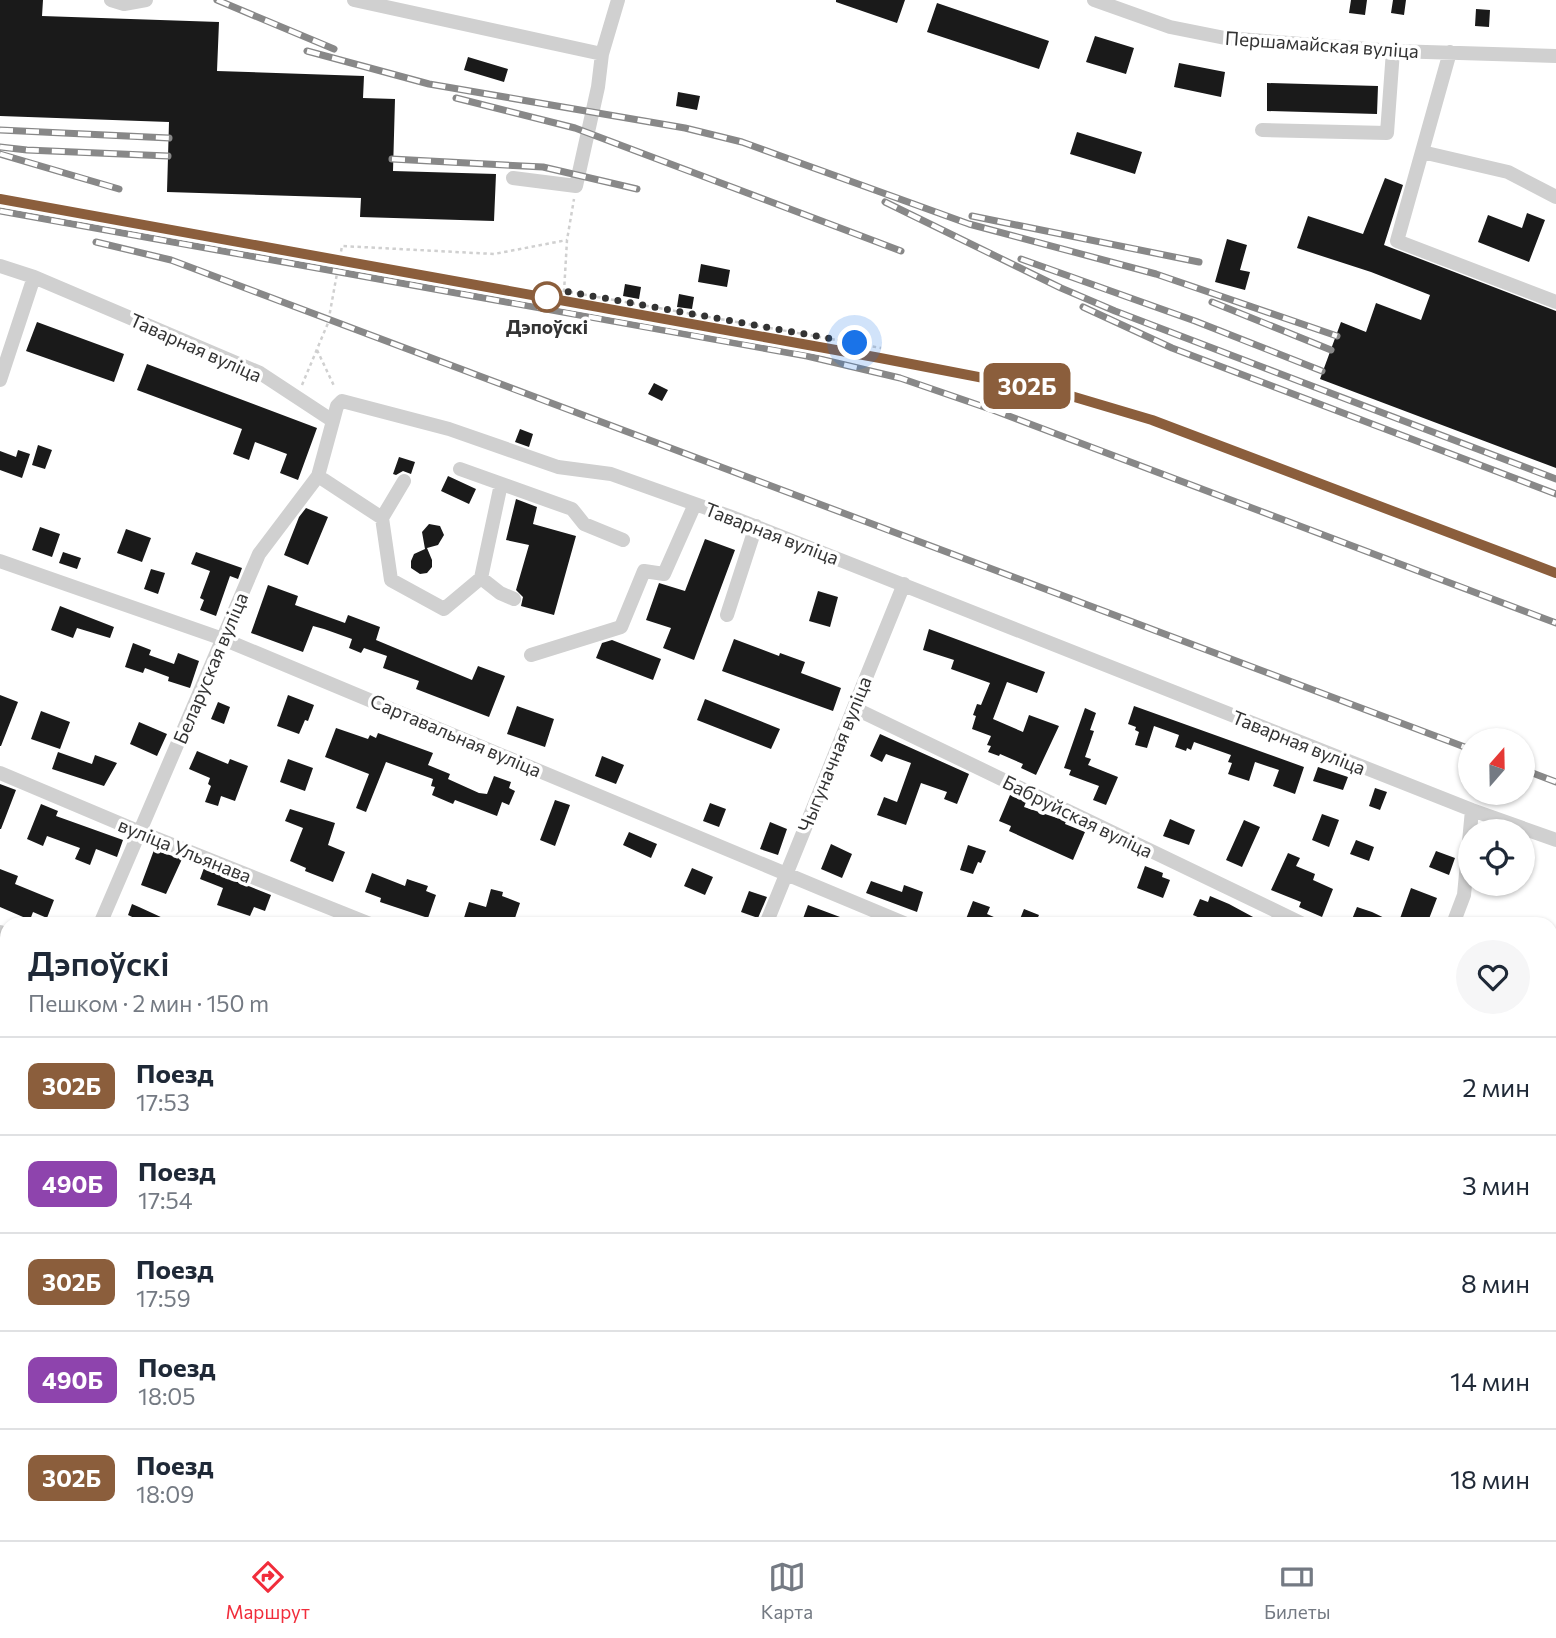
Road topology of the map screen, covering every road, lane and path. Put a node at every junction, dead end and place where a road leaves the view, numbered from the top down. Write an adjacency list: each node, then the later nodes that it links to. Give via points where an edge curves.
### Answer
1 (111, 0): 2 (street, via 124,4)
2 (146, 0)
3 (354, 0): 8 (street)
4 (618, 0): 8 (street)
5 (1094, 0): 6 (street, Першамайская вуліца, via 1170,27 1224,38)
6 (1393, 51): 7 (street, Першамайская вуліца); 10 (street, via 1387,133)
7 (1450, 52): 9 (street, Першамайская вуліца); 11 (street)
8 (602, 54): 13 (street)
9 (1556, 56)
10 (1262, 130)
11 (1422, 152): 14 (street, via 1508,172); 20 (street, via 1397,241)
12 (513, 178): 13 (street)
13 (576, 186): 15 (path)
14 (1556, 197)
15 (567, 240): 19 (path); 22 (path, via 494,254 342,247 328,323)
16 (0, 266): 17 (street, Таварная вуліца)
17 (33, 277): 23 (street); 24 (street, Таварная вуліца, via 260,373)
18 (542, 287): 19 (path)
19 (564, 292): 21 (path)
20 (1556, 302)
21 (881, 348)
22 (317, 350): 24 (path); 25 (path)
23 (0, 380)
24 (296, 397): 26 (street, Таварная вуліца)
25 (342, 401): 26 (street); 31 (street, Таварная вуліца, via 449,429 558,467 611,474)
26 (333, 421): 28 (street, Беларуская вуліца)
27 (460, 469): 30 (street)
28 (318, 476): 32 (street); 40 (street, Беларуская вуліца, via 259,554)
29 (404, 481): 32 (street)
30 (501, 484): 34 (street, via 572,509 584,524); 36 (street)
31 (695, 504): 33 (street, Таварная вуліца); 41 (street, via 664,574 645,571 621,627)
32 (382, 518): 36 (street, via 391,580 444,609)
33 (756, 526): 37 (street, Таварная вуліца); 39 (street)
34 (623, 540)
35 (0, 561): 40 (street, Сартавальная вуліца)
36 (481, 578): 38 (street)
37 (904, 584): 42 (street, Чыгуначная вуліца); 44 (street, Таварная вуліца)
38 (514, 599)
39 (727, 615)
40 (223, 639): 45 (street, Беларуская вуліца); 47 (street, Сартавальная вуліца)
41 (531, 655)
42 (854, 708): 47 (street, Чыгуначная вуліца); 52 (street, Бабруйская вуліца)
43 (0, 773): 45 (street, вуліца Ульянава)
44 (1472, 810): 46 (street, Таварная вуліца); 53 (street, via 1464,895)
45 (140, 832): 48 (street, Беларуская вуліца); 49 (street, вуліца Ульянава)
46 (1556, 840)
47 (786, 873): 50 (street, Чыгуначная вуліца); 51 (street, Сартавальная вуліца)
48 (103, 917)
49 (352, 917)
50 (769, 917)
51 (890, 917)
52 (1288, 917)
53 (1456, 917)

